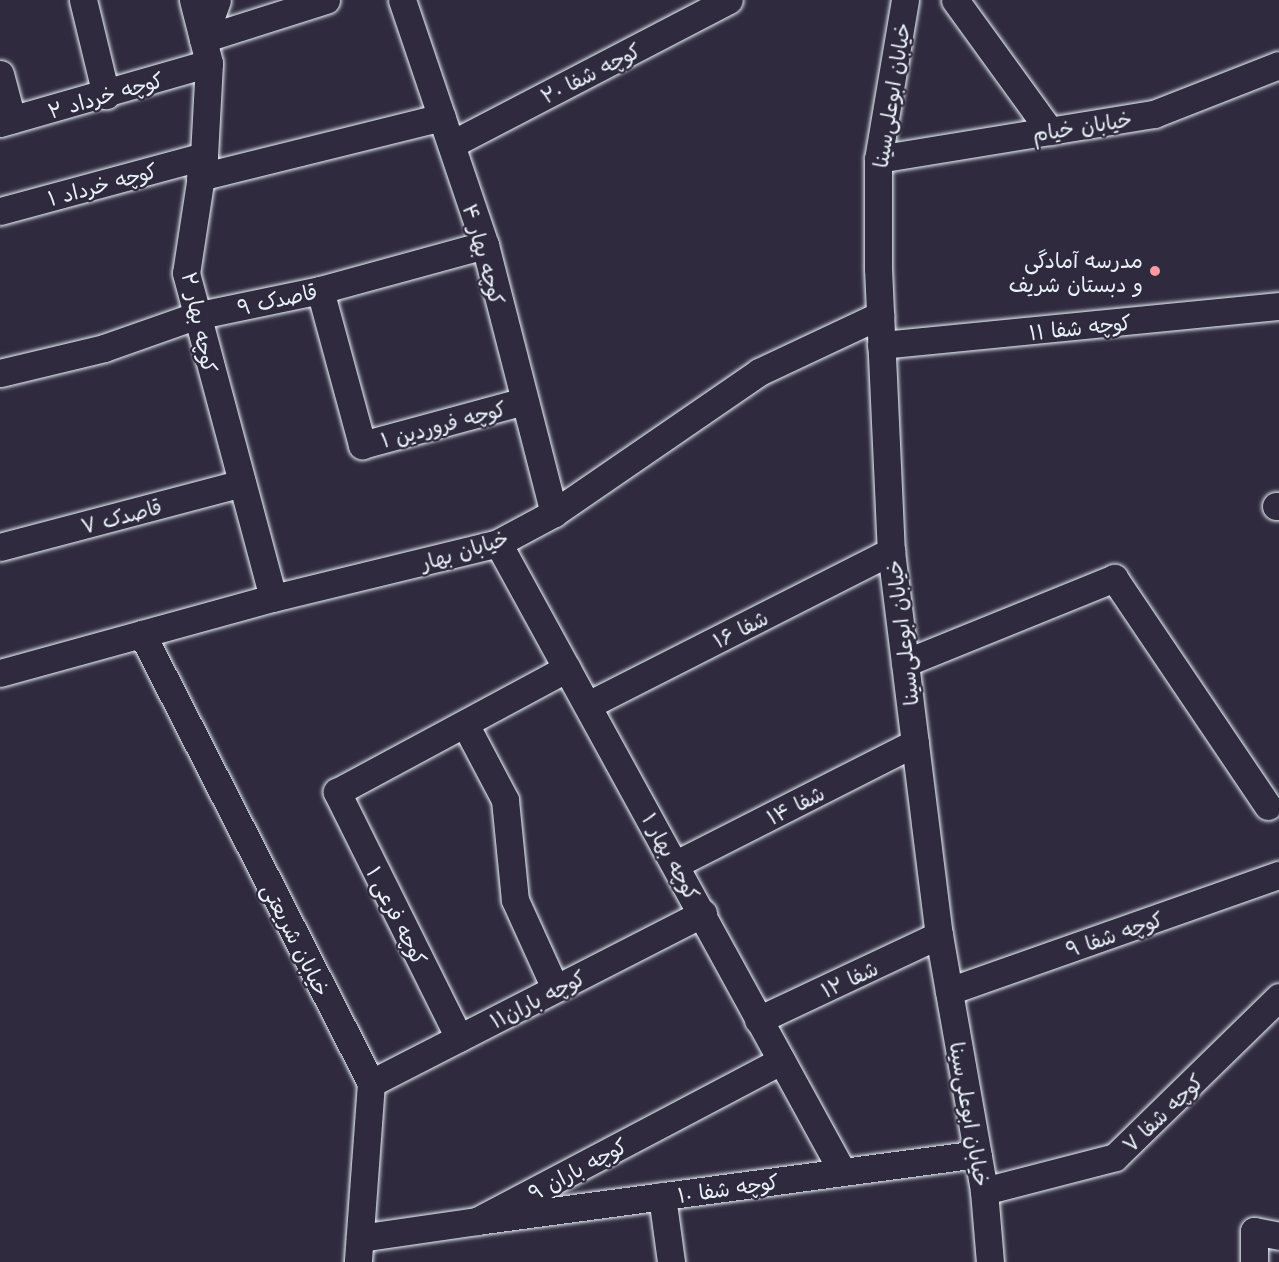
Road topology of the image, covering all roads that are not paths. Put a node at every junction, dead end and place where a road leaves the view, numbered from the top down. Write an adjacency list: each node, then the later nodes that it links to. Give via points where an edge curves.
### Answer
1 (83, 0): 12 (street)
2 (193, 0): 9 (street)
3 (217, 0): 9 (street)
4 (327, 0): 9 (street, کوچه خرداد ۲)
5 (402, 0): 13 (street, کوچه بهار ۴)
6 (729, 0): 16 (street, کوچه شفا ۲۰)
7 (905, 0): 17 (street, خیابان ابوعلی‌سینا)
8 (955, 0): 15 (street)
9 (206, 51): 12 (street, کوچه خرداد ۲); 18 (street, کوچه بهار ۲)
10 (1279, 65): 15 (street, خیابان خیام, via 1154,114)
11 (0, 74): 14 (street)
12 (106, 94): 14 (street, کوچه خرداد ۲)
13 (442, 117): 16 (street, کوچه بهار ۴); 18 (street, کوچه خرداد ۱)
14 (6, 121)
15 (1050, 131): 17 (street, خیابان خیام)
16 (452, 144): 20 (street, کوچه بهار ۴)
17 (878, 159): 23 (street, خیابان ابوعلی‌سینا)
18 (202, 166): 19 (street, کوچه خرداد ۱); 24 (street, کوچه بهار ۲, via 186,273)
19 (0, 211)
20 (485, 245): 21 (street, قاصدک ۹); 27 (street, کوچه بهار ۴)
21 (320, 290): 24 (street, قاصدک ۹); 27 (street, کوچه فروردین ۱, via 362,445)
22 (1279, 306): 25 (street, کوچه شفا ۱۱)
23 (880, 315): 25 (street, خیابان ابوعلی‌سینا); 29 (street, خیابان بهار, via 759,372)
24 (195, 316): 26 (street, قاصدک ۹, via 104,348); 28 (street, کوچه بهار ۲)
25 (881, 345): 32 (street, خیابان ابوعلی‌سینا)
26 (0, 373)
27 (524, 402): 29 (street, کوچه بهار ۴)
28 (242, 483): 31 (street, قاصدک ۷); 33 (street, کوچه بهار ۲)
29 (554, 513): 30 (street, خیابان بهار)
30 (498, 543): 33 (street, خیابان بهار); 36 (street, کوچه بهار ۱)
31 (0, 547)
32 (891, 551): 35 (street, خیابان ابوعلی‌سینا); 38 (street, شفا ۱۶)
33 (273, 598): 34 (street, خیابان بهار)
34 (142, 634): 37 (street, خیابان بهار); 52 (street, خیابان شریعتی)
35 (905, 663): 40 (street, خیابان ابوعلی‌سینا); 41 (street, via 1114,578)
36 (567, 668): 38 (street, کوچه بهار ۱); 39 (street)
37 (0, 673)
38 (588, 705): 42 (street, کوچه بهار ۱)
39 (465, 723): 46 (street, via 505,800 515,900); 50 (street, کوچه فرعی ۱, via 337,792)
40 (915, 743): 42 (street, شفا ۱۴); 45 (street, خیابان ابوعلی‌سینا)
41 (1268, 806)
42 (676, 864): 44 (street, کوچه بهار ۱)
43 (1279, 875): 47 (street, کوچه شفا ۹)
44 (703, 913): 46 (street, کوچه باران۱۱); 49 (street, کوچه بهار ۱)
45 (939, 935): 47 (street, خیابان ابوعلی‌سینا); 49 (street, شفا ۱۲)
46 (555, 988): 50 (street, کوچه باران۱۱)
47 (949, 991): 53 (street, خیابان ابوعلی‌سینا)
48 (1279, 997): 55 (street, کوچه شفا ۷, via 1115,1157)
49 (758, 1020): 51 (street, کوچه بهار ۱)
50 (459, 1038): 52 (street, کوچه باران۱۱)
51 (781, 1061): 54 (street, کوچه بهار ۱); 57 (street, کوچه باران ۹)
52 (371, 1083): 59 (street)
53 (978, 1154): 54 (street, کوچه شفا ۱۰); 55 (street, خیابان ابوعلی‌سینا)
54 (842, 1171): 56 (street, کوچه شفا ۱۰)
55 (984, 1191): 61 (street, خیابان ابوعلی‌سینا)
56 (662, 1196): 57 (street, کوچه شفا ۱۰); 60 (street)
57 (477, 1221): 59 (street, کوچه باران ۹)
58 (1279, 1236): 62 (street, via 1254,1230)
59 (359, 1250)
60 (670, 1262)
61 (990, 1262)
62 (1254, 1262)

